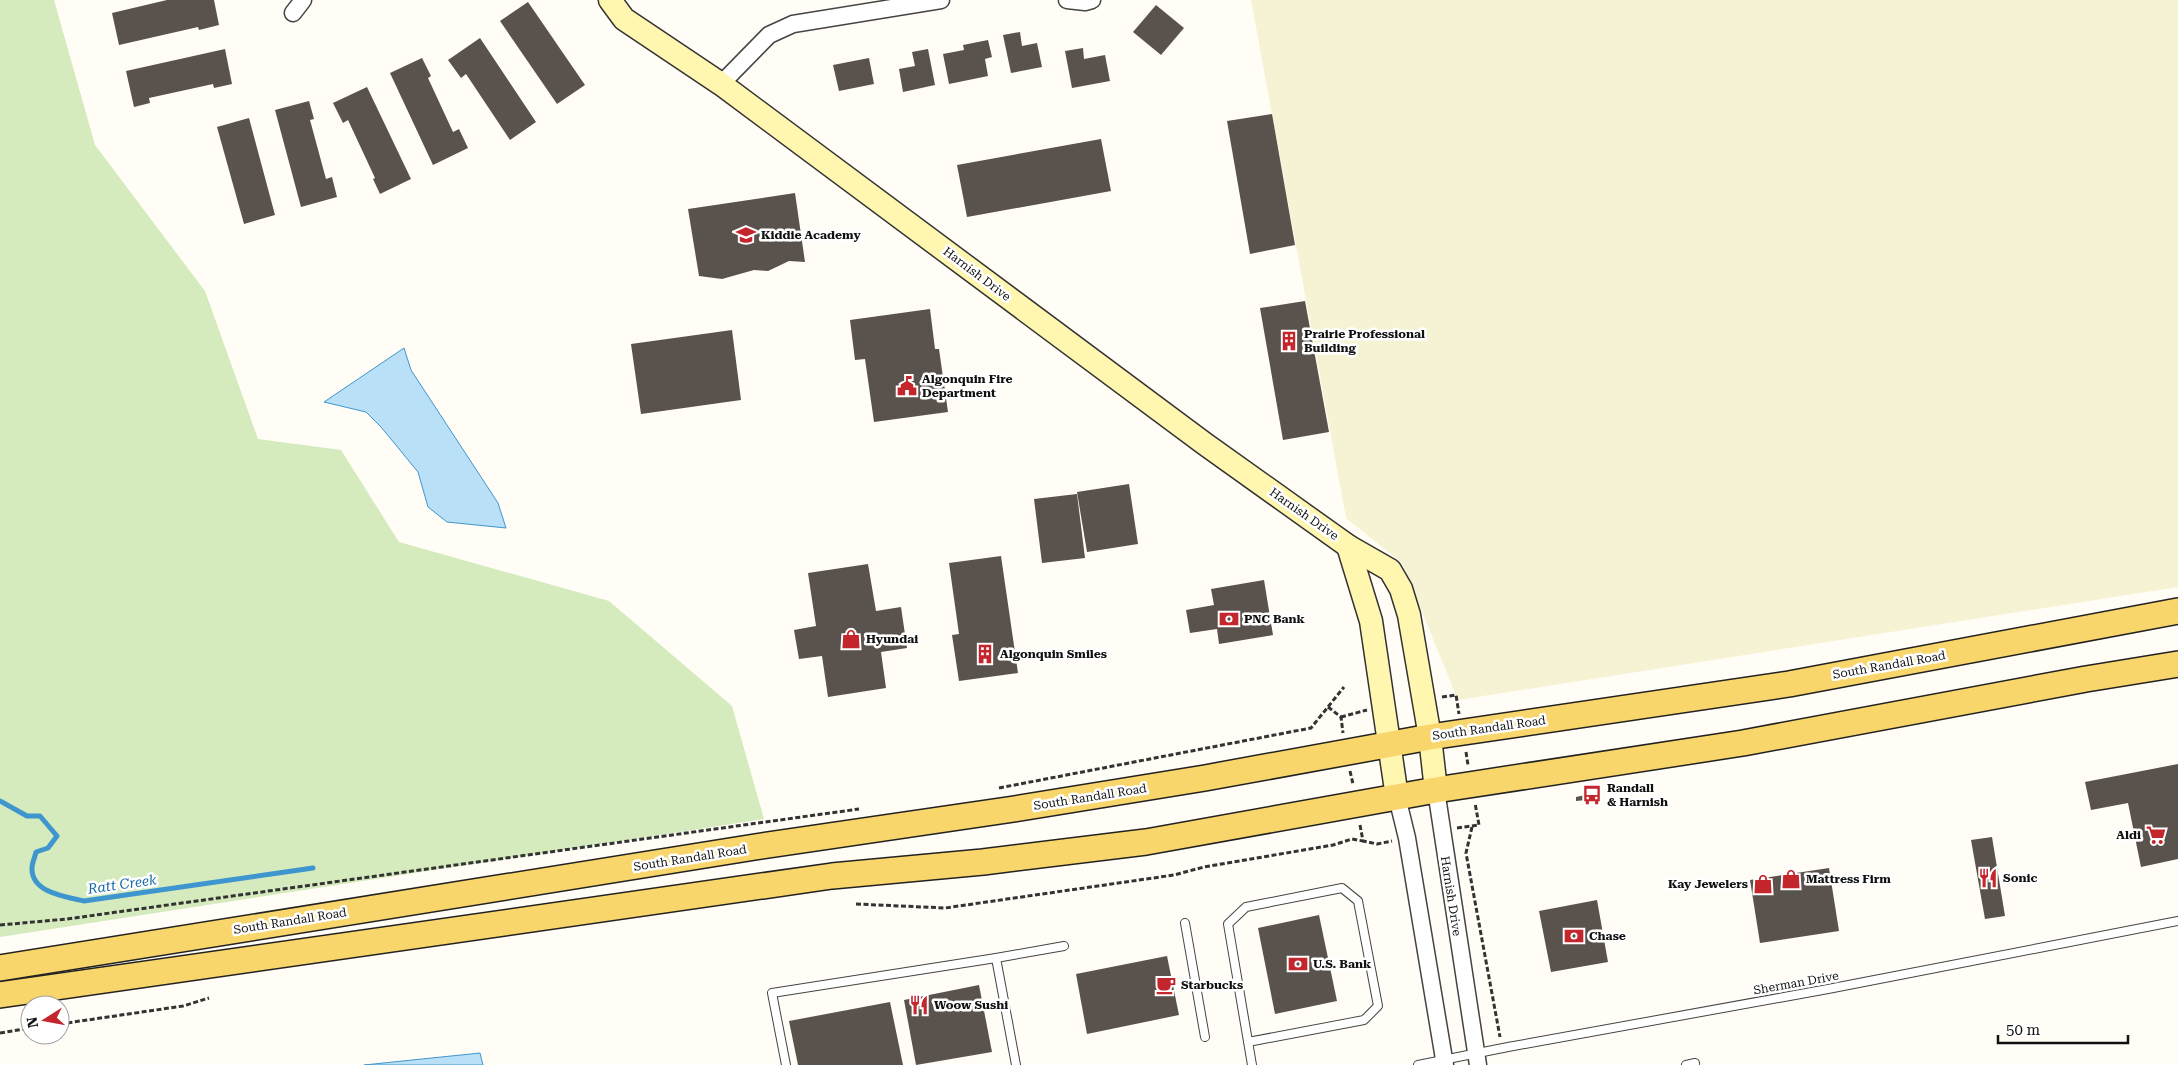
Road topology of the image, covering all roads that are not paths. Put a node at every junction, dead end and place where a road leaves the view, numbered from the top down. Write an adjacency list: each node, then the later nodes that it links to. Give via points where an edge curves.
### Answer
1 (610, 0): 5 (street, Harnish Drive, via 624,19)
2 (941, 0): 5 (street, via 793,24 770,35)
3 (1067, 0): 4 (street)
4 (1092, 0)
5 (721, 84): 6 (street, Harnish Drive, via 1205,444)
6 (1348, 546): 9 (street, Harnish Drive, via 1390,570 1401,589 1409,614); 10 (street, Harnish Drive, via 1371,621)
7 (2178, 611): 9 (main road, South Randall Road, via 1789,684)
8 (2178, 664): 11 (main road, via 1743,743)
9 (1430, 737): 10 (main road, South Randall Road); 11 (street, Harnish Drive)
10 (1388, 744): 12 (street, Harnish Drive); 17 (main road, South Randall Road, via 1014,810 745,849)
11 (1436, 790): 12 (main road); 21 (street, Harnish Drive)
12 (1397, 797): 18 (main road, via 1146,842 832,876); 22 (street, Harnish Drive, via 1407,838)
13 (2178, 921): 21 (lane, Sherman Drive, via 1502,1048)
14 (1185, 923): 19 (lane)
15 (1064, 946): 16 (lane)
16 (996, 958): 24 (lane, via 772,993); 25 (lane)
17 (0, 968)
18 (0, 995)
19 (1205, 1037)
20 (1248, 1042): 20 (lane, via 1364,1020 1378,1006 1358,901 1342,888 1246,908 1228,924); 26 (lane)
21 (1477, 1059): 22 (lane, Sherman Drive)
22 (1445, 1062): 27 (lane, Sherman Drive)
23 (1695, 1063): 28 (lane)
24 (786, 1065)
25 (1016, 1065)
26 (1252, 1065)
27 (1418, 1065)
28 (1686, 1065)

